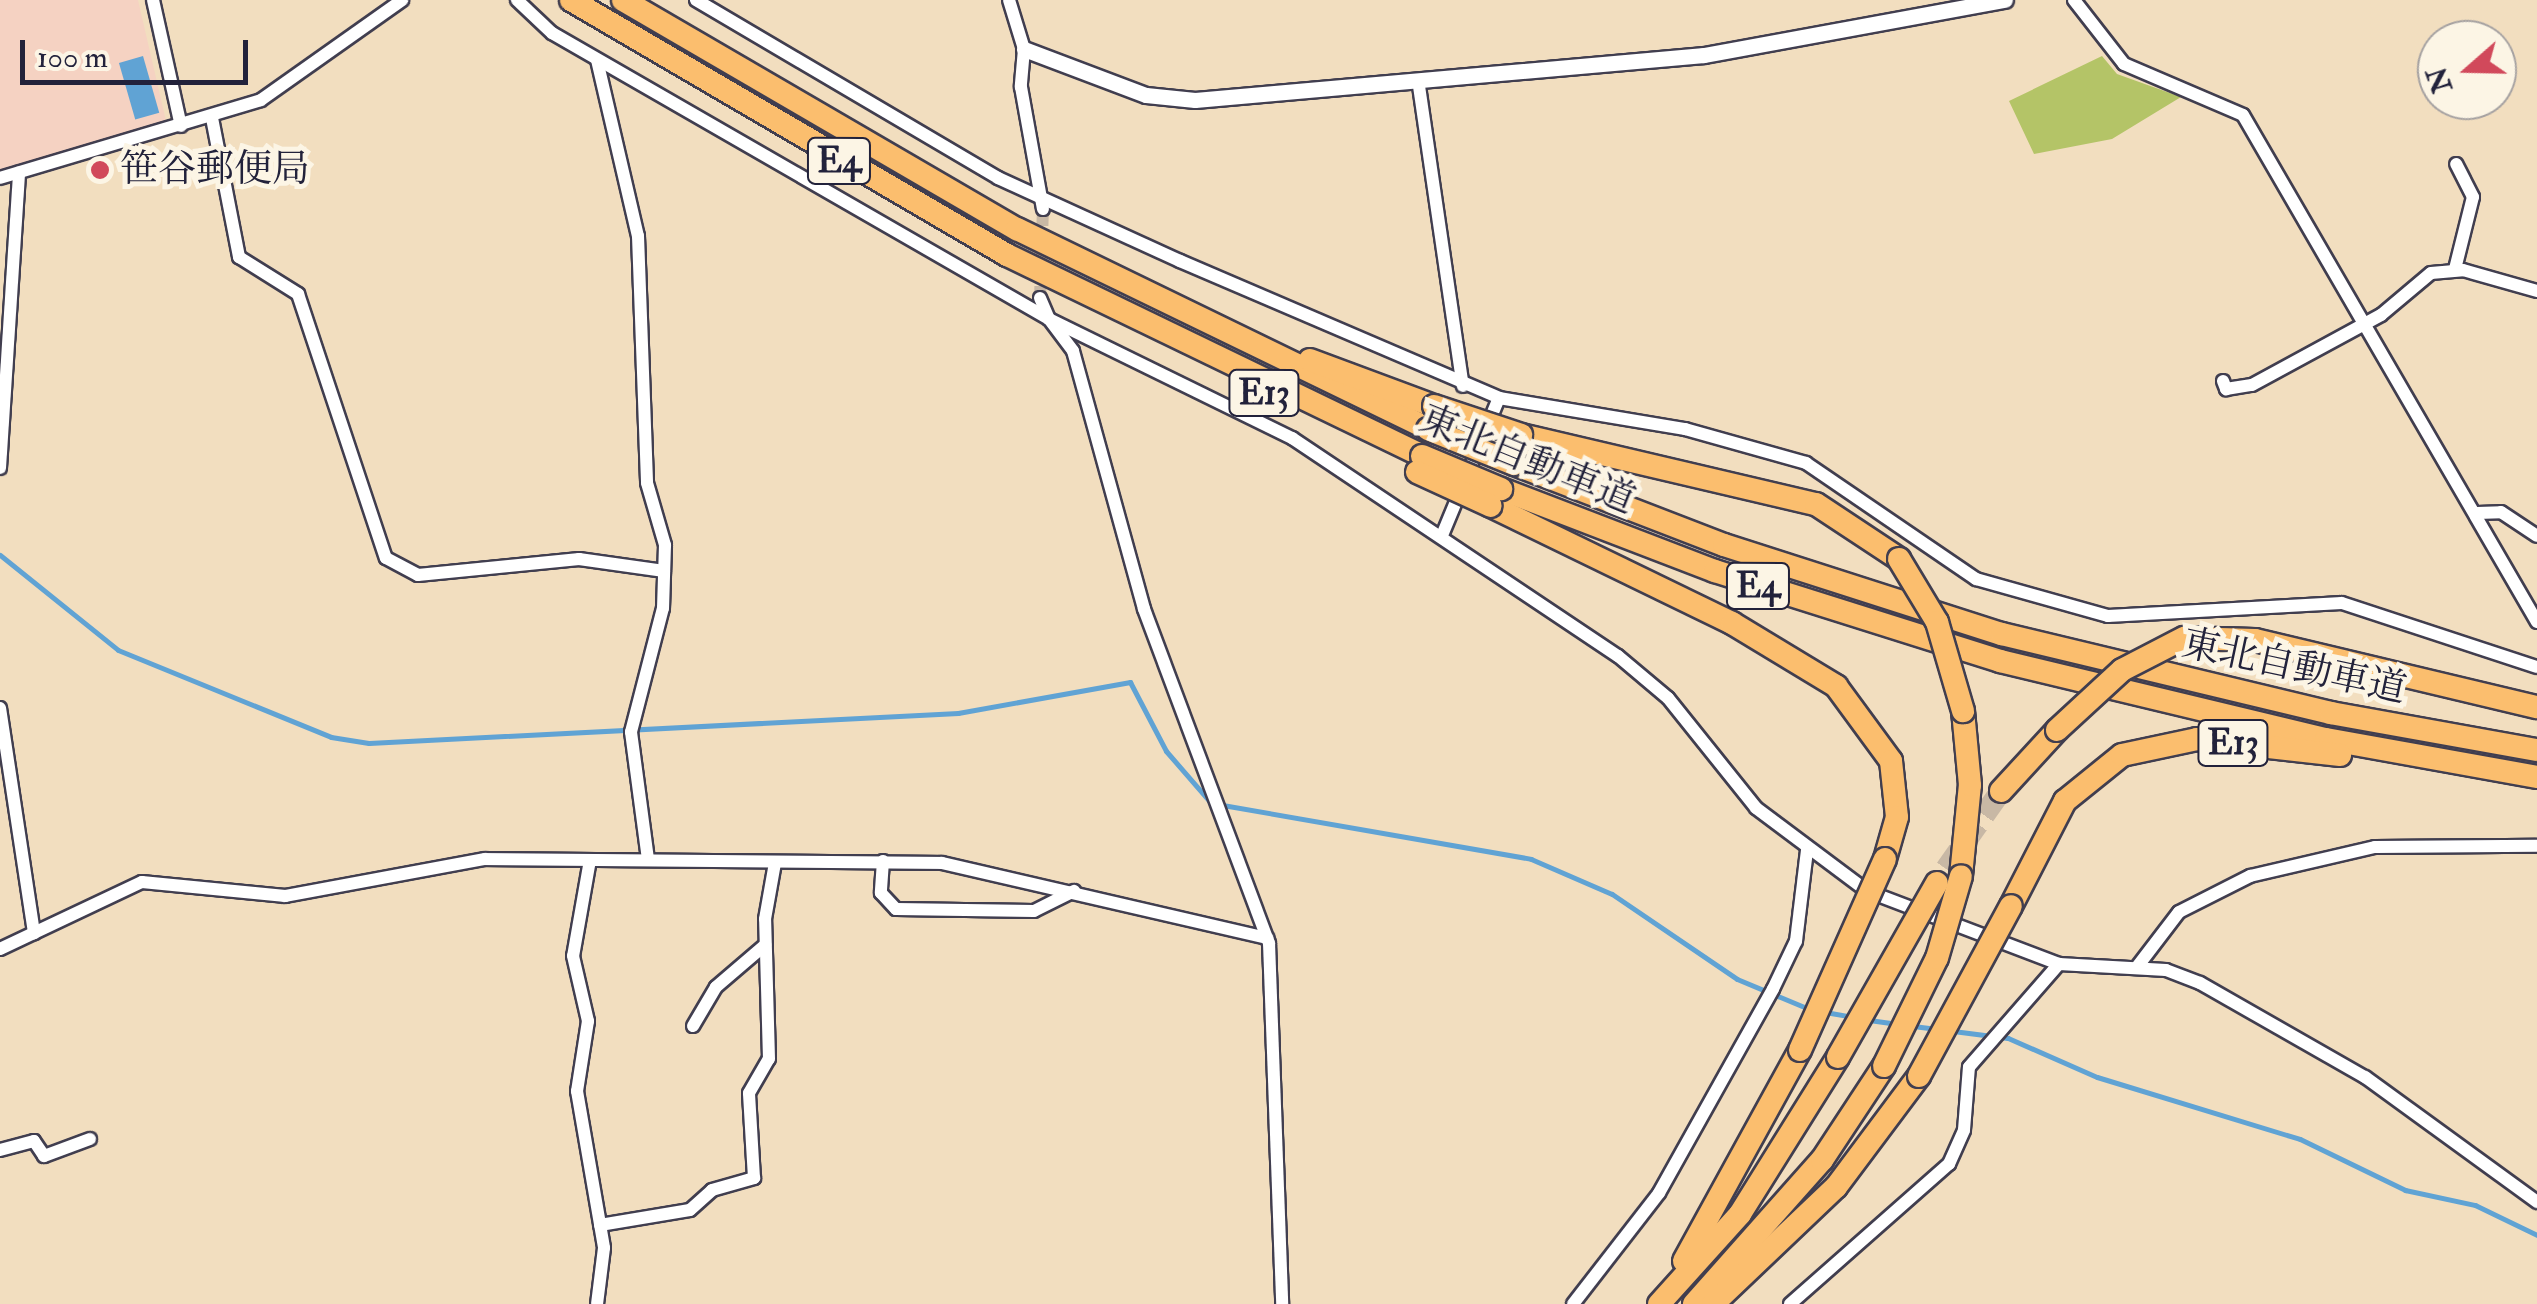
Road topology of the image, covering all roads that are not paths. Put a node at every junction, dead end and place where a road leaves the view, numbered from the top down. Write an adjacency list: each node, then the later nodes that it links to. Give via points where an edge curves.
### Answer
1 (153, 0): 15 (street)
2 (402, 0): 14 (street, via 274,92)
3 (517, 0): 12 (street)
4 (571, 0): 23 (highway, E4, via 895,194)
5 (623, 0): 31 (highway, 東北自動車道 / E4, via 906,168 1162,304)
6 (696, 0): 19 (street)
7 (1009, 0): 11 (street)
8 (2005, 0): 10 (street)
9 (2074, 0): 25 (street, via 2124,64 2243,115)
10 (1988, 2): 13 (street, via 1831,39)
11 (1024, 49): 13 (street, via 1168,98); 19 (street, via 1021,86)
12 (596, 60): 24 (street); 38 (street, via 638,236 645,455)
13 (1419, 86): 28 (street)
14 (212, 118): 15 (street); 38 (street, via 239,257 298,294 374,534 396,568 418,576 579,559)
15 (182, 126): 17 (street)
16 (2456, 164): 20 (street, via 2473,197)
17 (19, 173): 18 (street); 26 (street)
18 (0, 178)
19 (1043, 204): 28 (street)
20 (2454, 269): 21 (street); 25 (street, via 2416,279)
21 (2537, 291)
22 (1040, 298): 24 (street)
23 (1114, 311): 34 (highway, E13, bridge)
24 (1050, 319): 36 (street, via 1292,438); 55 (street, via 1072,351 1144,610)
25 (2369, 322): 27 (street, via 2252,385 2226,389); 35 (street)
26 (4, 337): 29 (street)
27 (2222, 381)
28 (1463, 386): 30 (street)
29 (2, 390): 32 (street)
30 (1499, 398): 36 (street); 40 (street, via 1777,452 1848,485 1958,570 2063,607 2133,618 2276,600 2342,603)
31 (1431, 418): 43 (highway, 東北自動車道 / E4, bridge, via 1514,464 1724,545 2002,634 2331,714); 52 (highway, E13, bridge, via 1816,504 1900,559 1937,622 1963,711 1970,785)
32 (1, 444): 33 (street)
33 (0, 468)
34 (1496, 498): 44 (highway, 東北自動車道 / E4, via 2000,660 2326,738); 68 (highway, E13, bridge, via 1836,686 1890,761 1898,799 1885,859 1800,1050 1714,1215)
35 (2477, 512): 37 (street, via 2501,512); 39 (street)
36 (1443, 533): 47 (street, via 1652,684 1756,808)
37 (2537, 536)
38 (664, 572): 49 (street, via 663,608 632,712)
39 (2537, 622)
40 (2537, 667)
41 (2537, 707): 45 (highway, bridge, via 2255,640 2184,638 2122,670)
42 (0, 708): 54 (street)
43 (2537, 750)
44 (2537, 778): 70 (highway, E13, bridge, via 2216,741 2151,744 2074,790 1919,1076 1836,1186)
45 (2001, 791)
46 (2537, 846): 59 (street, via 2375,847 2250,876 2179,912)
47 (1807, 850): 58 (street, via 1902,908); 67 (street, via 1796,941 1772,989 1658,1193)
48 (590, 860): 49 (street); 54 (street, via 485,859 285,896 142,882); 64 (street, via 573,956 590,1048 578,1121)
49 (648, 860): 51 (street)
50 (884, 862): 51 (street); 53 (street, via 942,862); 53 (street, via 881,894 896,909 1034,911)
51 (775, 864): 56 (street)
52 (1948, 876): 68 (highway, E13, bridge, via 1764,1181); 69 (highway, E13, bridge, via 1937,958 1884,1066 1812,1173)
53 (1074, 891): 55 (street)
54 (34, 932): 57 (street)
55 (1267, 938): 66 (street)
56 (764, 945): 60 (street, via 716,987); 64 (street, via 769,1059 750,1084 754,1178 712,1190 690,1210)
57 (0, 949)
58 (2059, 964): 59 (street); 71 (street, via 1969,1067 1964,1130 1948,1164)
59 (2137, 967): 63 (street, via 2200,983 2364,1076)
60 (693, 1026)
61 (90, 1139): 62 (street, via 44,1156 34,1142)
62 (0, 1150)
63 (2537, 1202)
64 (600, 1225): 65 (street)
65 (597, 1304)
66 (1282, 1304)
67 (1572, 1304)
68 (1656, 1304)
69 (1694, 1304)
70 (1713, 1304)
71 (1790, 1304)

